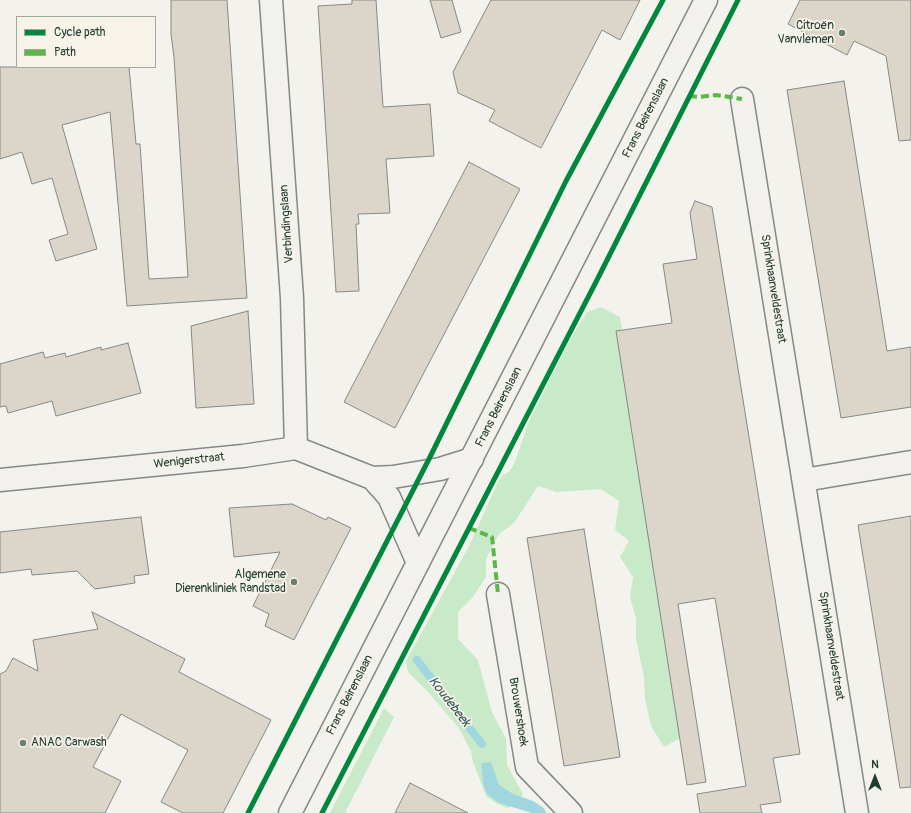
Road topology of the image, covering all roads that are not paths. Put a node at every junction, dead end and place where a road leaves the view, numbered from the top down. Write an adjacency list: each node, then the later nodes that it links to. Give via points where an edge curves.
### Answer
1 (271, 0): 4 (street, Verbindingslaan, via 292,298)
2 (706, 0): 5 (street, Frans Beirenslaan)
3 (742, 99): 9 (street, Sprinkhaanveldestraat)
4 (296, 448): 7 (street); 8 (street, Wenigerstraat, via 243,456)
5 (472, 459): 7 (street, via 440,469); 10 (street, Frans Beirenslaan)
6 (911, 462): 9 (street)
7 (372, 478): 10 (street, via 389,497)
8 (0, 480)
9 (804, 480): 14 (street, Sprinkhaanveldestraat)
10 (418, 563): 12 (street, Frans Beirenslaan)
11 (498, 594): 13 (street, Brouwershoek, via 527,767)
12 (290, 813)
13 (571, 813)
14 (857, 813)

